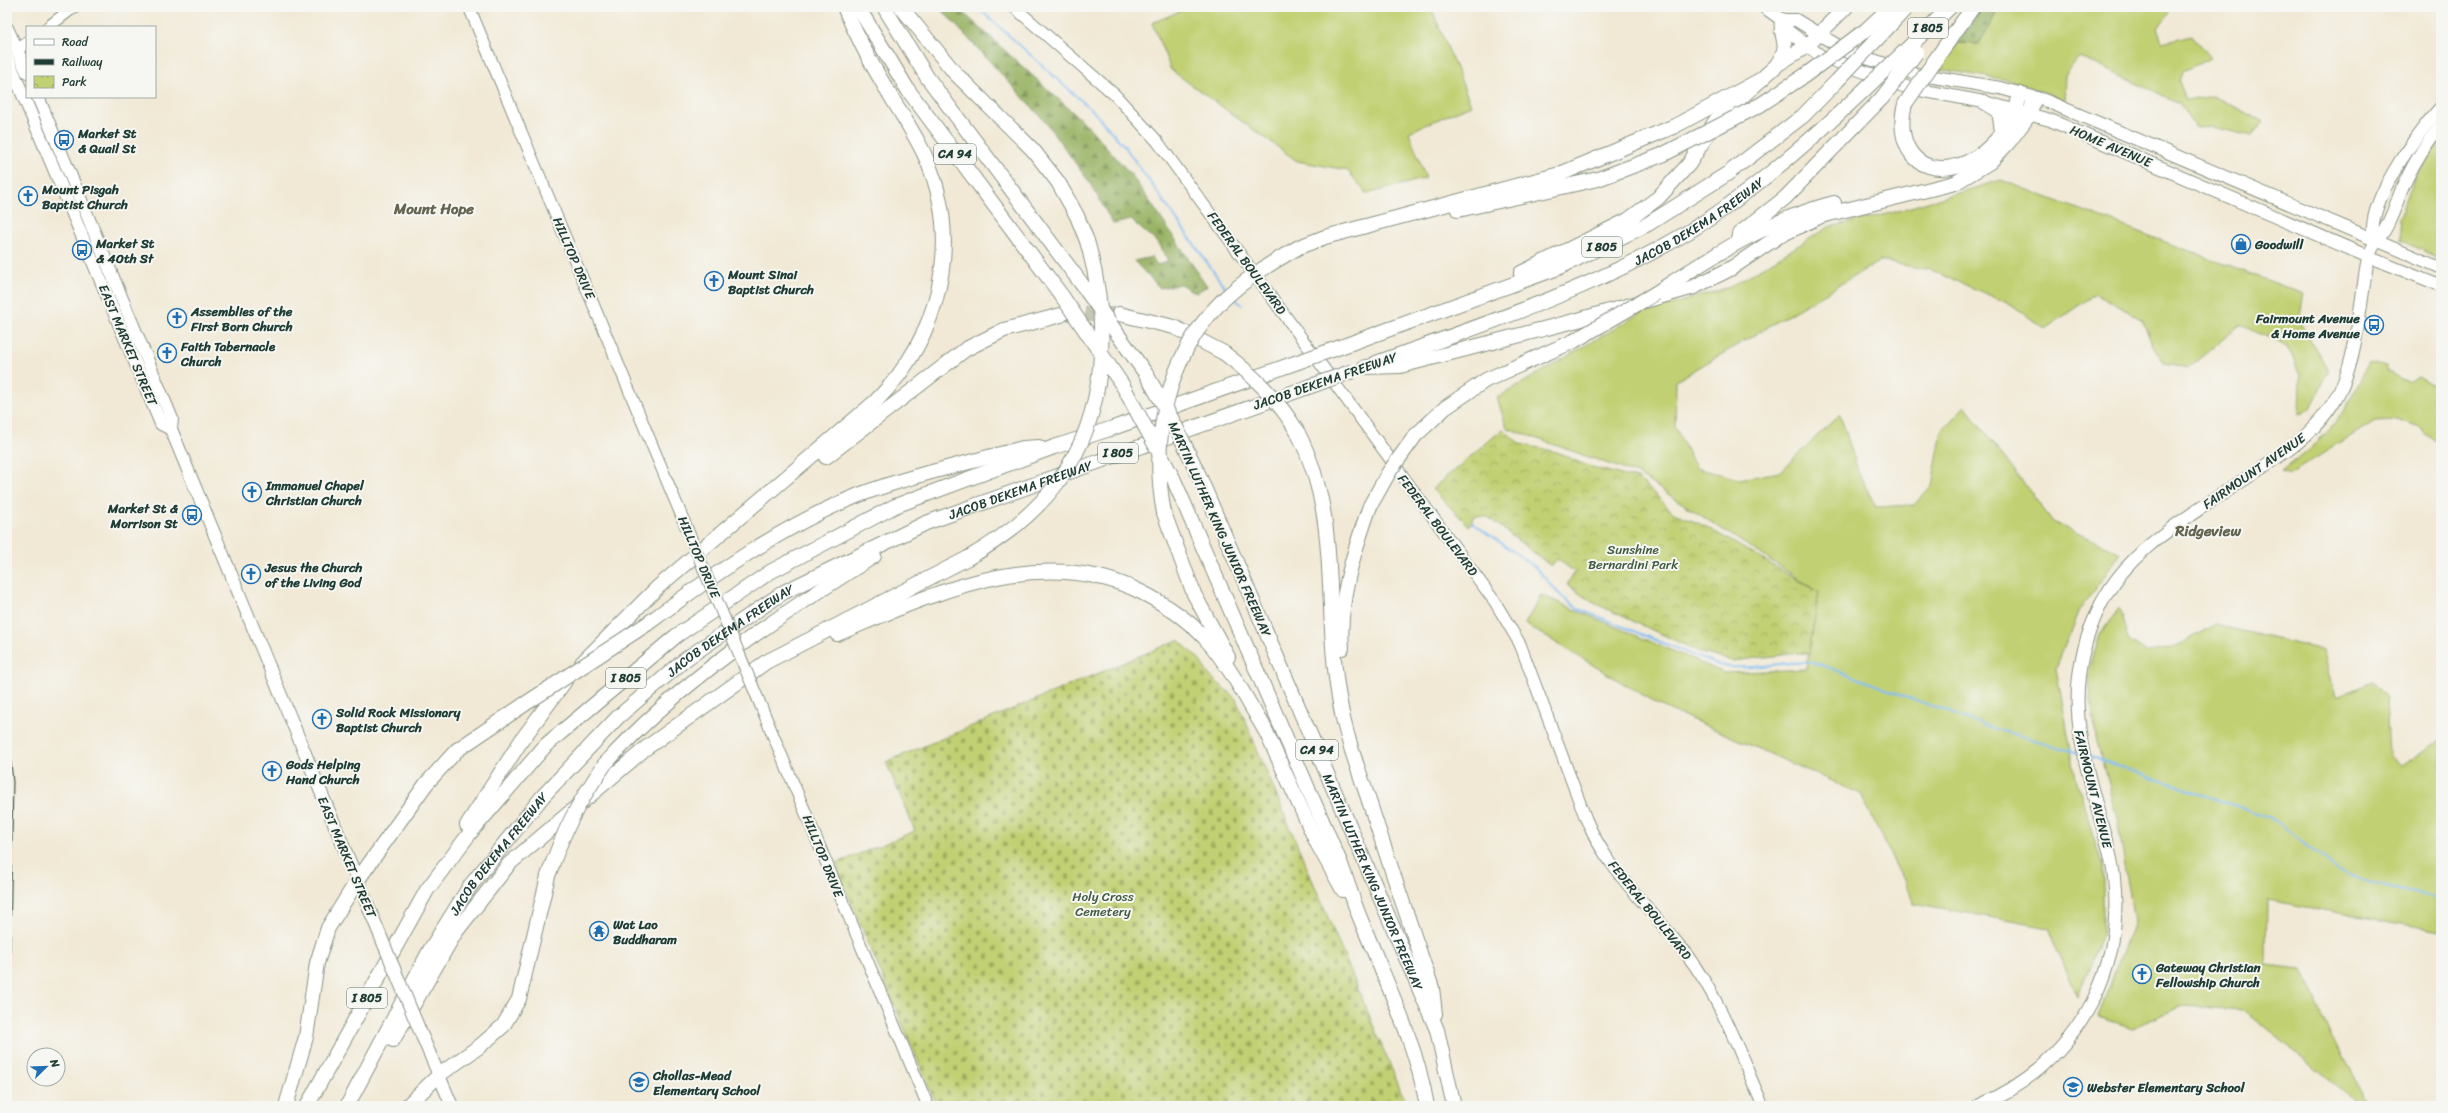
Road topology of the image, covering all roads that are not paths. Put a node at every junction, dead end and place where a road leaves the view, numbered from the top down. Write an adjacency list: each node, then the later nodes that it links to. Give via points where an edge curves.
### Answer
1 (74, 7): 15 (main road)
2 (469, 7): 63 (main road, HILLTOP DRIVE, bridge)
3 (844, 7): 48 (highway, via 871,63 916,140 933,176 944,230 939,290 920,343 885,391)
4 (858, 7): 54 (highway, MARTIN LUTHER KING JUNIOR FREEWAY / CA 94, bridge, via 908,90 1062,296 1129,397 1173,478 1340,862)
5 (884, 7): 55 (highway, MARTIN LUTHER KING JUNIOR FREEWAY / CA 94, bridge, via 927,77 1146,374 1174,423 1197,471)
6 (902, 7): 49 (highway, bridge, via 955,73 1033,150 1058,182 1077,216 1087,241 1100,299 1102,336 1098,376 1084,433 1068,465 1048,494 1013,526 968,558)
7 (1014, 7): 66 (main road, FEDERAL BOULEVARD, via 1115,95 1156,140 1495,602 1520,644 1597,841 1618,874 1686,954 1702,977 1726,1019)
8 (1764, 7): 14 (main road, HOME AVENUE)
9 (1846, 7): 18 (highway)
10 (1891, 7): 17 (highway)
11 (1907, 7): 17 (highway, JACOB DEKEMA FREEWAY / I 805)
12 (1950, 7): 22 (highway)
13 (1973, 7): 33 (highway, bridge, via 1905,104 1901,119 1902,134 1907,149 1917,159 1942,168 1973,160)
14 (1782, 20): 18 (main road, HOME AVENUE, via 1796,20); 21 (main road, HOME AVENUE, via 1788,31); 24 (highway, via 1786,50)
15 (49, 26)
16 (7, 28): 20 (main road)
17 (1871, 34): 35 (highway, bridge, via 1760,105 1662,155 1598,179 1565,187); 42 (highway, JACOB DEKEMA FREEWAY / I 805, bridge, via 1837,81 1803,116 1734,170 1648,224 1558,268)
18 (1820, 35): 21 (highway); 27 (main road, HOME AVENUE, via 1848,52 1916,74 2000,88)
19 (7, 42): 20 (main road)
20 (22, 46): 25 (main road)
21 (1807, 46): 24 (highway); 29 (main road, HOME AVENUE, via 1821,56 1909,88)
22 (1911, 51): 38 (highway, bridge, via 1882,98 1785,198); 44 (highway, JACOB DEKEMA FREEWAY / I 805, bridge, via 1863,91 1803,148 1721,210 1660,247 1596,278 1491,322)
23 (7, 57): 45 (main road, EAST MARKET STREET, via 162,424)
24 (1776, 66): 26 (highway)
25 (26, 67)
26 (1762, 79): 35 (highway, via 1675,126 1560,174); 42 (highway, via 1716,120 1688,164 1658,198 1628,220 1558,256)
27 (2027, 96): 31 (highway); 36 (main road, HOME AVENUE, via 2104,124)
28 (38, 98): 45 (main road, EAST MARKET STREET, via 166,405 172,420)
29 (1984, 102): 31 (main road, HOME AVENUE); 33 (highway, via 1999,111)
30 (2441, 107): 36 (main road, FAIRMOUNT AVENUE, via 2403,160 2384,192 2373,225)
31 (2024, 112): 33 (highway); 34 (highway, via 2008,143 1990,162 1955,183); 37 (main road, HOME AVENUE, via 2050,120)
32 (2441, 125): 36 (main road, FAIRMOUNT AVENUE, via 2429,140 2407,178 2384,232)
33 (2002, 132)
34 (1927, 190): 38 (highway, via 1872,196 1813,208 1771,224); 44 (highway, via 1821,216 1779,236 1716,277 1669,295 1400,366)
35 (1348, 231): 50 (highway, bridge, via 1299,247 1265,267 1234,290 1211,314 1186,351 1171,388 1161,429 1160,481 1164,513 1194,594)
36 (2375, 240): 37 (main road, FAIRMOUNT AVENUE); 39 (main road, HOME AVENUE)
37 (2369, 257): 40 (main road, HOME AVENUE); 67 (main road, FAIRMOUNT AVENUE, via 2353,358 2342,388 2329,411 2298,443 2168,529 2125,569 2101,602 2080,663 2076,720 2114,878 2115,920 2108,965 2099,990 2071,1038 2031,1076 2004,1095)
38 (1705, 261): 51 (highway, bridge, via 1574,341 1486,380 1445,408 1415,436 1389,472 1370,506 1347,583 1341,635)
39 (2441, 268)
40 (2441, 286)
41 (1119, 314): 51 (highway, bridge, via 1174,327 1224,353 1258,380 1298,433 1316,475 1324,504 1337,687)
42 (1430, 314): 46 (highway, JACOB DEKEMA FREEWAY / I 805, bridge)
43 (1061, 315): 48 (highway, via 1004,330 966,349)
44 (1359, 369): 47 (highway, JACOB DEKEMA FREEWAY / I 805, bridge)
45 (171, 429): 52 (main road, EAST MARKET STREET)
46 (1054, 447): 52 (highway, bridge, via 1023,448 895,483 839,504 799,523 753,550 457,750 426,784); 53 (highway, JACOB DEKEMA FREEWAY / I 805, via 938,489 871,518 770,572 676,636 546,745 470,833)
47 (926, 523): 56 (highway, bridge, via 791,609 698,679 630,737 605,764 583,796 563,834 548,876 519,999 503,1026); 59 (highway, JACOB DEKEMA FREEWAY / I 805, via 784,592 687,658 618,717 543,796 470,886 430,950)
48 (722, 535): 53 (highway, via 638,606 556,690 520,741)
49 (792, 648): 50 (highway, via 824,639 924,599 1000,576 1033,570 1086,574 1132,587 1160,602 1189,623 1223,662); 60 (highway, via 756,668 646,748 509,864 454,933 384,1054)
50 (1266, 732): 54 (highway, via 1317,843)
51 (1353, 756): 55 (highway, via 1432,988)
52 (357, 881): 56 (main road, EAST MARKET STREET, bridge); 57 (highway, via 328,928 316,963 306,1037)
53 (426, 890): 58 (highway, JACOB DEKEMA FREEWAY / I 805)
54 (1362, 924): 64 (highway, MARTIN LUTHER KING JUNIOR FREEWAY / CA 94, via 1406,1027 1416,1056)
55 (1437, 1030): 65 (highway, MARTIN LUTHER KING JUNIOR FREEWAY / CA 94)
56 (439, 1075): 61 (highway); 62 (main road, EAST MARKET STREET)
57 (286, 1106)
58 (307, 1106)
59 (347, 1106)
60 (350, 1106)
61 (408, 1106)
62 (452, 1106)
63 (928, 1106)
64 (1427, 1106)
65 (1454, 1106)
66 (1763, 1106)
67 (1978, 1106)

